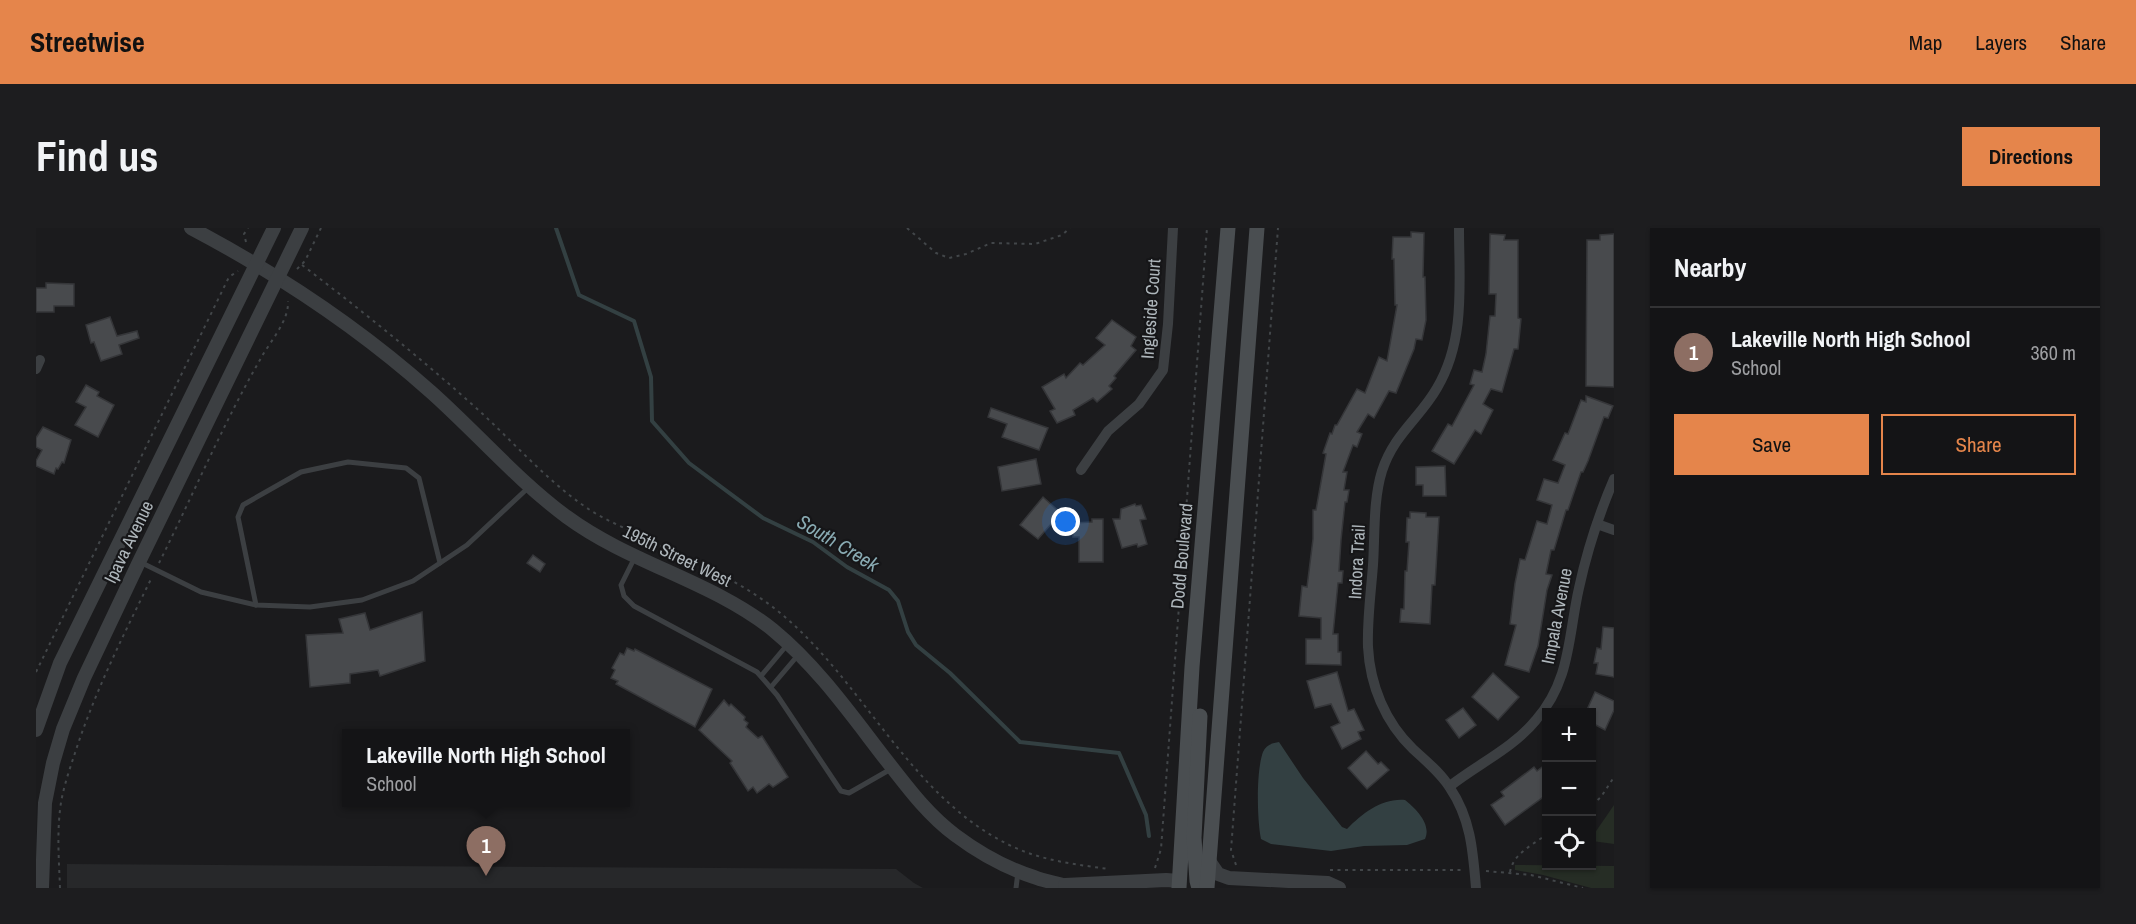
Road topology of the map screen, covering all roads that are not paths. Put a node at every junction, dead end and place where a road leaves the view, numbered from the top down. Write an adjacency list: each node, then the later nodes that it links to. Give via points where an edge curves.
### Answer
1 (191, 228): 8 (street, 195th Street West)
2 (274, 228): 8 (street, Ipava Avenue)
3 (302, 228): 9 (street, Ipava Avenue)
4 (1173, 228): 10 (street, Ingleside Court, via 1163,370 1139,404 1107,431)
5 (1228, 228): 20 (main road, Dodd Boulevard)
6 (1257, 228): 26 (main road)
7 (1459, 228): 25 (street, Indora Trail, via 1459,323 1452,354 1437,389 1392,448 1380,482 1368,645 1372,679 1384,711 1402,738)
8 (257, 264): 9 (street, 195th Street West); 23 (street, Ipava Avenue, via 60,663)
9 (279, 276): 12 (street, 195th Street West, via 415,378); 16 (street, Ipava Avenue)
10 (1082, 470)
11 (1614, 479): 13 (street, Impala Avenue)
12 (530, 486): 15 (street, 195th Street West, via 575,523); 17 (lane, via 467,545)
13 (1597, 525): 14 (street); 25 (street, Impala Avenue, via 1579,585 1564,670 1551,701 1517,740)
14 (1614, 530)
15 (636, 556): 19 (street, 195th Street West, via 726,599); 21 (lane, via 621,585 624,596 634,606)
16 (139, 562): 18 (lane, via 201,592); 30 (street, Ipava Avenue, via 84,678 58,746 45,803)
17 (440, 563): 18 (lane, via 413,581 362,600 310,607); 18 (lane, via 420,478 406,468 348,462 301,472 243,505 238,517)
18 (256, 605)
19 (794, 649): 21 (lane); 22 (lane); 24 (street, 195th Street West)
20 (1192, 667): 28 (main road, Dodd Boulevard); 32 (main road, via 1201,685 1194,838)
21 (761, 676): 22 (lane)
22 (771, 687): 24 (lane, via 841,791 849,793)
23 (36, 730)
24 (892, 768): 27 (street, 195th Street West, via 946,828 984,855)
25 (1449, 786): 35 (street, Indora Trail, via 1470,833)
26 (1209, 861): 33 (main road); 34 (street, via 1218,874 1229,878 1328,883)
27 (1018, 871): 29 (street, 195th Street West); 31 (lane)
28 (1181, 886): 29 (street, 195th Street West, via 1166,880)
29 (1069, 887)
30 (42, 888)
31 (1016, 888)
32 (1199, 888)
33 (1207, 888)
34 (1339, 888)
35 (1476, 888)

